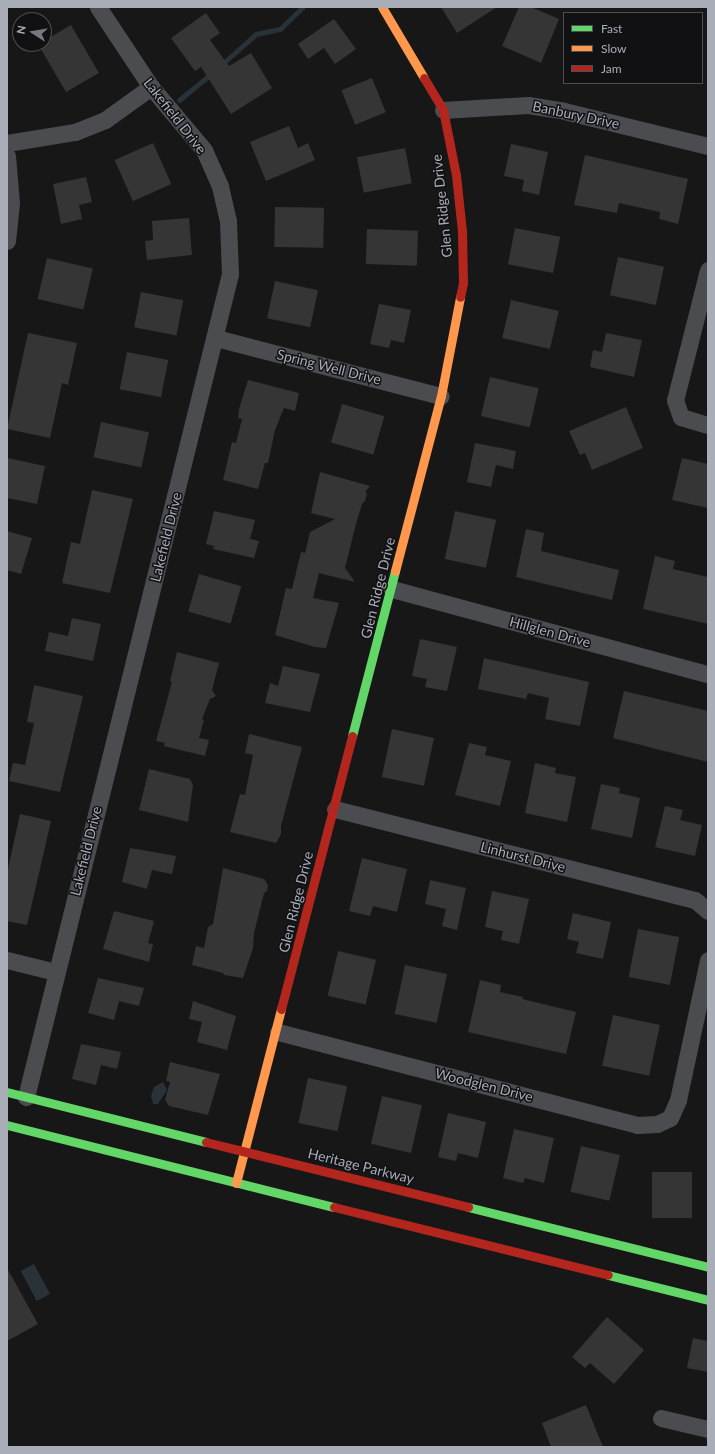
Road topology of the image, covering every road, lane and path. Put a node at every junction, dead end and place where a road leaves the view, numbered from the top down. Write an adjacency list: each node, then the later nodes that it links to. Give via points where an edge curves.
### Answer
1 (98, 7): 3 (street, Lakefield Drive)
2 (382, 7): 4 (main road, Glen Ridge Drive)
3 (151, 87): 5 (street, via 105,120 75,132); 10 (street, Lakefield Drive, via 204,150 220,186 228,221 230,274)
4 (443, 110): 6 (street, Banbury Drive, via 528,104); 11 (main road, Glen Ridge Drive, via 457,182 462,230 463,283)
5 (7, 143)
6 (708, 146)
7 (7, 156): 8 (street, via 11,203)
8 (7, 240)
9 (708, 270): 12 (street, via 675,400 681,417)
10 (216, 338): 11 (street, Spring Well Drive); 19 (street, Lakefield Drive)
11 (441, 396): 13 (main road, Glen Ridge Drive)
12 (708, 425)
13 (392, 589): 14 (street, Hillglen Drive); 15 (main road, Glen Ridge Drive)
14 (708, 674)
15 (335, 809): 16 (street, Linhurst Drive, via 695,900); 20 (main road, Glen Ridge Drive)
16 (708, 911)
17 (7, 960): 19 (street)
18 (708, 960): 20 (street, Woodglen Drive, via 678,1100 670,1118 657,1124 637,1125)
19 (56, 972): 22 (street, Lakefield Drive)
20 (278, 1032): 24 (main road, Glen Ridge Drive)
21 (7, 1092): 22 (main road, Heritage Parkway)
22 (26, 1097): 24 (main road, Heritage Parkway)
23 (7, 1125): 25 (main road)
24 (246, 1152): 25 (main road, Glen Ridge Drive); 26 (main road, Heritage Parkway)
25 (236, 1184): 27 (main road)
26 (708, 1267)
27 (708, 1300)
28 (661, 1418): 29 (street)
29 (708, 1429)

